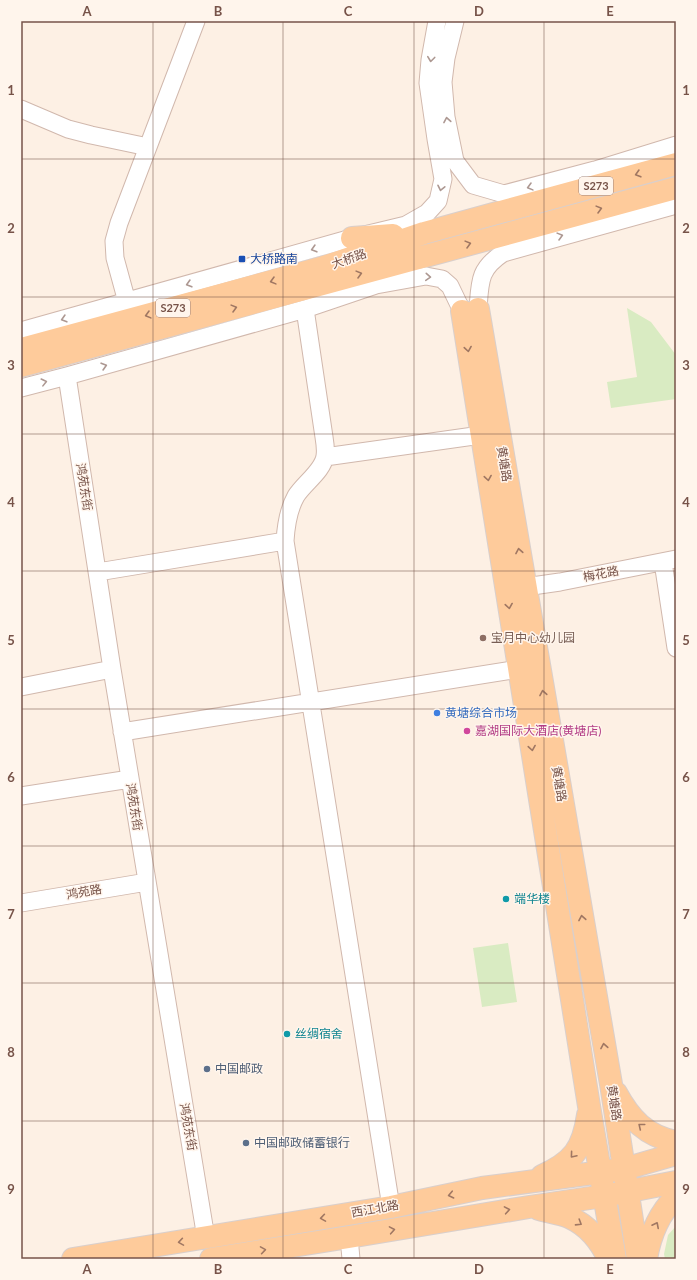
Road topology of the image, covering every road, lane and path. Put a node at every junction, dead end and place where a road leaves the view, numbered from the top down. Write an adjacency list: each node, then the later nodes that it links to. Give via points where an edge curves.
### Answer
1 (196, 21): 6 (street)
2 (437, 21): 14 (street, one-way to 14, via 428,83 443,179 438,201 427,213 406,225)
3 (455, 21): 8 (street, one-way to 3, via 504,194 473,185 455,161 446,118 443,82)
4 (21, 109): 6 (street, via 68,129)
5 (676, 145): 8 (street)
6 (148, 147): 19 (street, via 114,241 115,258)
7 (676, 164): 11 (main road, 大桥路 / S273, one-way to 11)
8 (595, 170): 11 (street)
9 (676, 188): 12 (main road, 大桥路 / S273, one-way to 9)
10 (676, 205): 15 (street, one-way to 10)
11 (516, 208): 13 (main road, 大桥路 / S273)
12 (548, 224): 15 (street); 16 (main road, 大桥路 / S273, one-way to 12)
13 (424, 233): 14 (main road); 17 (main road, 大桥路 / S273)
14 (352, 238): 19 (street, one-way to 19)
15 (522, 247): 21 (street, via 503,253 482,273 479,291)
16 (430, 254): 17 (main road, 大桥路 / S273, one-way to 16); 18 (main road)
17 (323, 275): 23 (main road, 大桥路 / S273, one-way to 23); 24 (main road, 大桥路 / S273, one-way to 17)
18 (376, 285): 20 (street); 21 (street, one-way to 21, via 426,276 442,279)
19 (127, 302): 22 (street, one-way to 22)
20 (305, 309): 25 (street, one-way to 20); 28 (street)
21 (470, 310): 27 (main road, 黄塘路, one-way to 27); 32 (main road, 黄塘路, one-way to 21)
22 (21, 331)
23 (21, 349)
24 (21, 366)
25 (67, 376): 26 (street, one-way to 25); 31 (street, 鸿苑东街)
26 (21, 388)
27 (481, 435): 28 (street); 35 (main road, 黄塘路, one-way to 35)
28 (325, 457): 29 (street, via 317,472 296,496 286,525)
29 (285, 541): 31 (street); 37 (street)
30 (669, 560): 32 (street, 梅花路); 33 (street)
31 (98, 572): 34 (street, 鸿苑东街)
32 (525, 587): 43 (main road, 黄塘路, one-way to 32)
33 (676, 648)
34 (112, 669): 36 (street); 38 (street, 鸿苑东街)
35 (519, 669): 37 (street); 44 (main road, 黄塘路, one-way to 44)
36 (21, 686)
37 (310, 702): 38 (street); 56 (street)
38 (122, 732): 39 (street, 鸿苑东街)
39 (130, 778): 40 (street); 41 (street, 鸿苑东街)
40 (21, 796)
41 (146, 882): 42 (street, 鸿苑路); 58 (street, 鸿苑东街)
42 (21, 903)
43 (611, 1084): 45 (main road, one-way to 43, via 658,1136 634,1121); 47 (main road, 黄塘路)
44 (589, 1106): 48 (main road, 黄塘路); 49 (main road, one-way to 49, via 585,1132 574,1155 566,1163)
45 (676, 1142)
46 (676, 1154): 47 (main road, 西江北路)
47 (624, 1169): 48 (main road, 西江北路); 52 (main road, 黄塘路)
48 (600, 1172): 49 (main road, 西江北路); 53 (main road, 黄塘路)
49 (530, 1181): 51 (main road, 西江北路)
50 (676, 1182): 52 (main road, 西江北路)
51 (482, 1188): 56 (main road, 西江北路, one-way to 56); 57 (main road)
52 (628, 1192): 53 (main road, 西江北路); 65 (main road, 黄塘路)
53 (604, 1196): 55 (main road, 西江北路); 64 (main road, 黄塘路)
54 (676, 1197): 66 (main road, one-way to 54, via 654,1228)
55 (528, 1206): 57 (main road, 西江北路, one-way to 55); 63 (main road, one-way to 63, via 569,1217 582,1225 593,1233)
56 (391, 1207): 58 (main road, 西江北路, one-way to 58)
57 (486, 1214): 59 (main road, 西江北路, one-way to 57)
58 (206, 1238): 60 (main road, 西江北路, one-way to 60)
59 (349, 1238): 61 (main road, 西江北路, one-way to 59); 62 (street)
60 (73, 1259)
61 (211, 1259)
62 (352, 1259)
63 (609, 1259)
64 (615, 1259)
65 (638, 1259)
66 (646, 1259)

